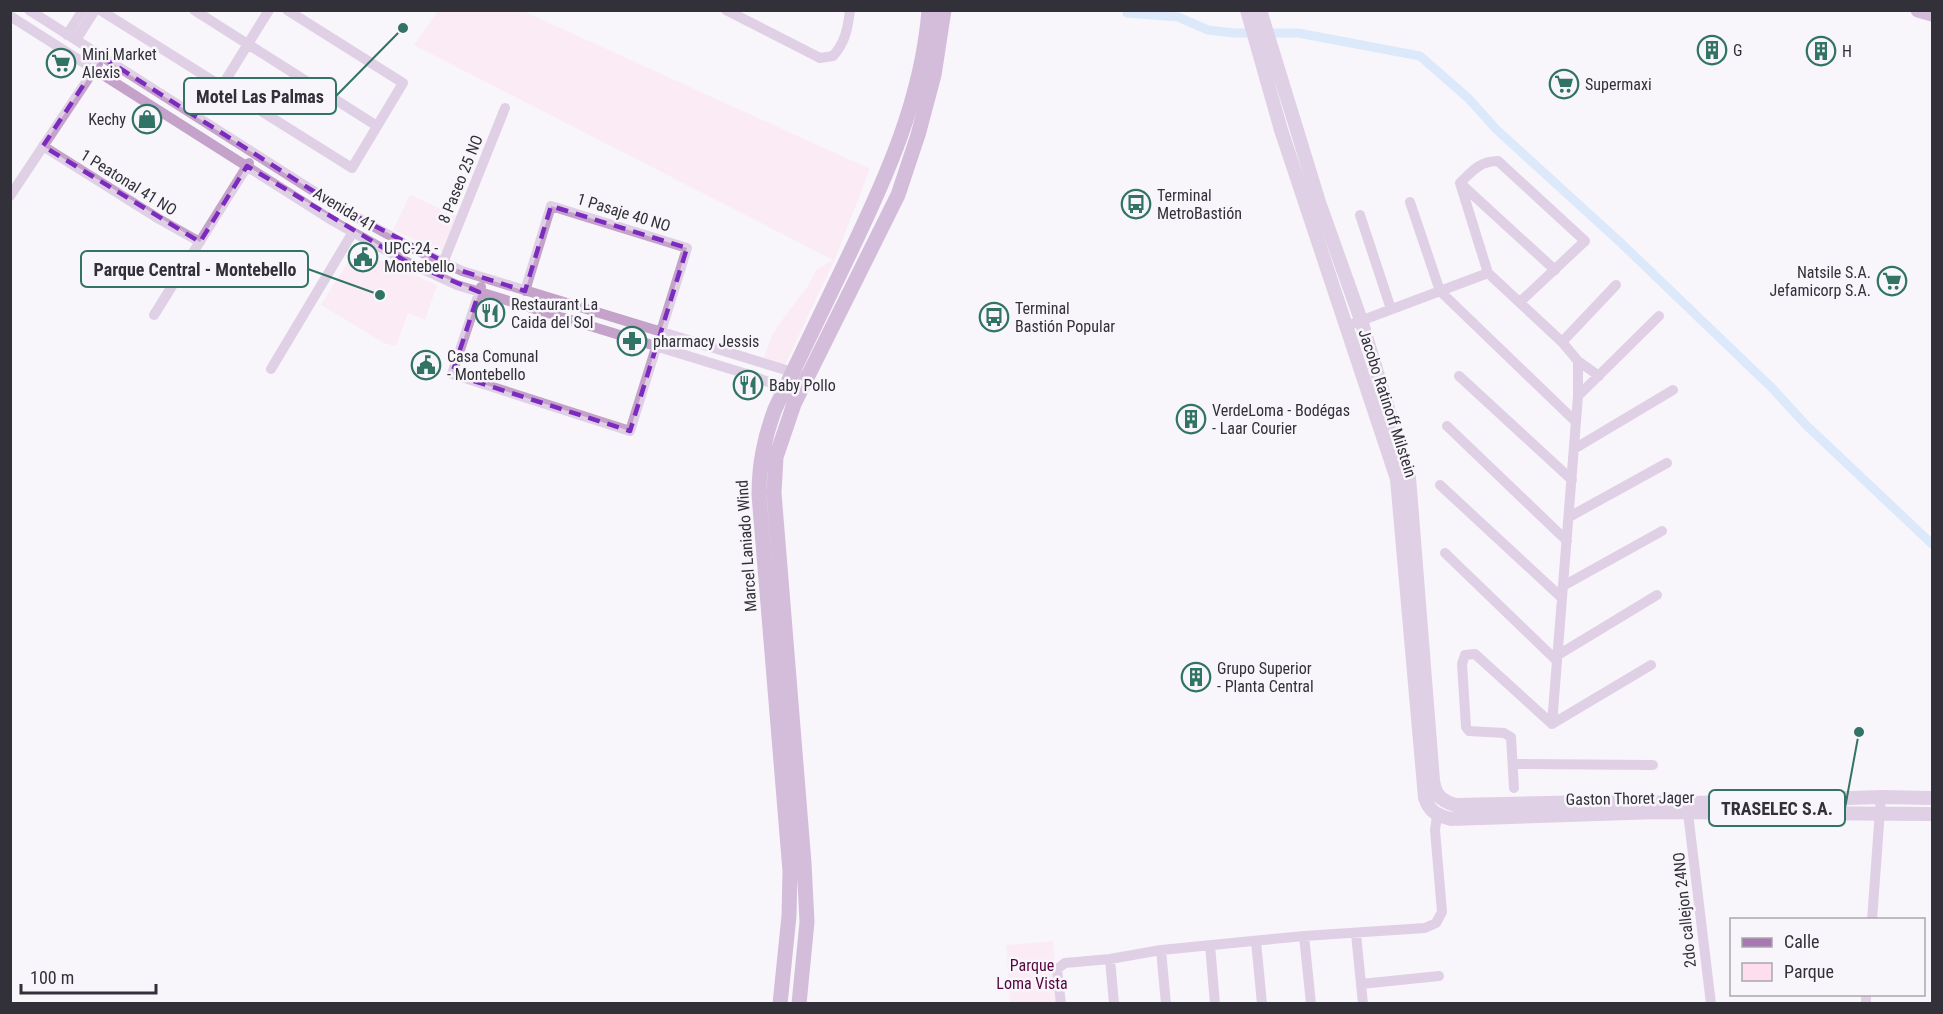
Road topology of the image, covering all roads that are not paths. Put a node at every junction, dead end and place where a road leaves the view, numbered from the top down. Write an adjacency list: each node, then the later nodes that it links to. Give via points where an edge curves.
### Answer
1 (29, 10): 17 (street, Avenida 41)
2 (82, 10): 17 (street)
3 (94, 10): 17 (street)
4 (100, 10): 21 (street)
5 (194, 10): 18 (street)
6 (269, 10): 18 (street)
7 (287, 10): 24 (street, via 403,83)
8 (726, 10): 9 (street, via 820,58 833,57 841,48 849,28)
9 (850, 10)
10 (929, 10): 54 (main road, Marcel Laniado Wind, via 920,73 899,142)
11 (944, 10): 54 (main road, Marcel Laniado Wind, via 934,75 898,195)
12 (1247, 10): 48 (street, Jacobo Ratinoff Milstein, via 1281,130)
13 (1260, 10): 47 (street, Jacobo Ratinoff Milstein, via 1319,202)
14 (1918, 10): 15 (main road)
15 (1932, 14)
16 (10, 16): 20 (street, Avenida 41)
17 (71, 37): 19 (street, Avenida 41)
18 (248, 44): 21 (street); 24 (street)
19 (102, 57): 20 (street); 23 (street, Avenida 41)
20 (94, 69): 25 (street, Avenida 41); 26 (street)
21 (222, 86): 24 (street, via 352,168)
22 (505, 108): 35 (street, 8 Paseo 25 NO)
23 (203, 121): 25 (street); 27 (street, Avenida 41)
24 (377, 126)
25 (195, 133): 28 (street, Avenida 41)
26 (43, 146): 30 (street); 34 (street, 1 Peatonal 41 NO)
27 (255, 154): 28 (street); 35 (street, Avenida 41, via 340,208)
28 (247, 166): 33 (street, Avenida 41); 34 (street)
29 (1460, 183): 36 (street); 36 (street, via 1479,164 1498,161 1585,241); 37 (street)
30 (10, 196)
31 (1410, 202): 41 (street)
32 (1360, 215): 44 (street)
33 (353, 232): 42 (street, Avenida 41, via 407,262); 53 (street)
34 (200, 242): 45 (street)
35 (443, 263): 38 (street, Avenida 41)
36 (1555, 270): 43 (street)
37 (1488, 273): 41 (street); 43 (street)
38 (484, 278): 40 (street, Avenida 41); 42 (street)
39 (1616, 285): 50 (street)
40 (525, 291): 49 (street, Avenida 41); 49 (street, 1 Pasaje 40 NO, via 551,206 687,248)
41 (1440, 291): 44 (street); 60 (street)
42 (479, 292): 51 (street, Avenida 41); 51 (street, via 452,374 630,431)
43 (1520, 302): 50 (street)
44 (1391, 309): 47 (street)
45 (154, 315)
46 (1659, 315): 56 (street)
47 (1361, 321): 48 (street); 73 (street, Jacobo Ratinoff Milstein, via 1409,477)
48 (1347, 326): 73 (street, Jacobo Ratinoff Milstein, via 1397,479)
49 (661, 332): 51 (street); 54 (street, Avenida 41)
50 (1562, 342): 52 (street)
51 (656, 346): 58 (street, Avenida 41)
52 (1578, 361): 56 (street); 59 (street)
53 (271, 369)
54 (800, 374): 58 (main road, Marcel Laniado Wind)
55 (1459, 376): 64 (street)
56 (1599, 376): 59 (street)
57 (1673, 390): 62 (street)
58 (792, 391): 97 (main road, Marcel Laniado Wind, via 766,432 759,472 790,871); 98 (main road, Marcel Laniado Wind, via 776,457 774,493 807,922)
59 (1578, 396): 60 (street)
60 (1576, 422): 62 (street)
61 (1447, 426): 68 (street)
62 (1574, 449): 64 (street)
63 (1667, 463): 66 (street)
64 (1572, 480): 66 (street)
65 (1440, 485): 72 (street)
66 (1569, 517): 68 (street)
67 (1662, 531): 70 (street)
68 (1567, 541): 70 (street)
69 (1445, 553): 74 (street)
70 (1563, 586): 72 (street)
71 (1656, 595): 74 (street)
72 (1562, 598): 74 (street)
73 (1417, 649): 82 (street, Jacobo Ratinoff Milstein, via 1433,780); 87 (street, Jacobo Ratinoff Milstein, via 1425,798)
74 (1558, 658): 76 (street)
75 (1651, 665): 76 (street)
76 (1552, 724): 77 (street, via 1475,654 1465,655 1462,664 1466,727 1469,731 1511,737)
77 (1514, 764): 78 (street); 79 (street)
78 (1653, 765)
79 (1514, 788)
80 (1881, 797): 81 (street, Gaston Thoret Jager); 83 (street, Gaston Thoret Jager); 86 (street)
81 (1932, 798)
82 (1441, 800): 83 (street, Gaston Thoret Jager, via 1455,805)
83 (1592, 809): 84 (street, Gaston Thoret Jager); 87 (street, Gaston Thoret Jager, via 1451,819)
84 (1688, 813): 86 (street, Gaston Thoret Jager); 106 (street, 2do callejon 24NO)
85 (1932, 814): 86 (street, Gaston Thoret Jager)
86 (1881, 815): 88 (street)
87 (1437, 816): 89 (street, via 1442,912 1436,923 1425,928)
88 (1872, 918)
89 (1356, 934): 90 (street); 96 (street)
90 (1304, 936): 91 (street); 104 (street)
91 (1256, 941): 92 (street); 103 (street)
92 (1210, 945): 93 (street); 102 (street)
93 (1161, 950): 94 (street); 101 (street)
94 (1110, 959): 99 (street, via 1060,965 1057,969); 100 (street)
95 (1439, 976): 96 (street)
96 (1361, 984): 105 (street)
97 (780, 1004)
98 (799, 1004)
99 (1061, 1004)
100 (1114, 1004)
101 (1166, 1004)
102 (1215, 1004)
103 (1262, 1004)
104 (1311, 1004)
105 (1363, 1004)
106 (1711, 1004)

